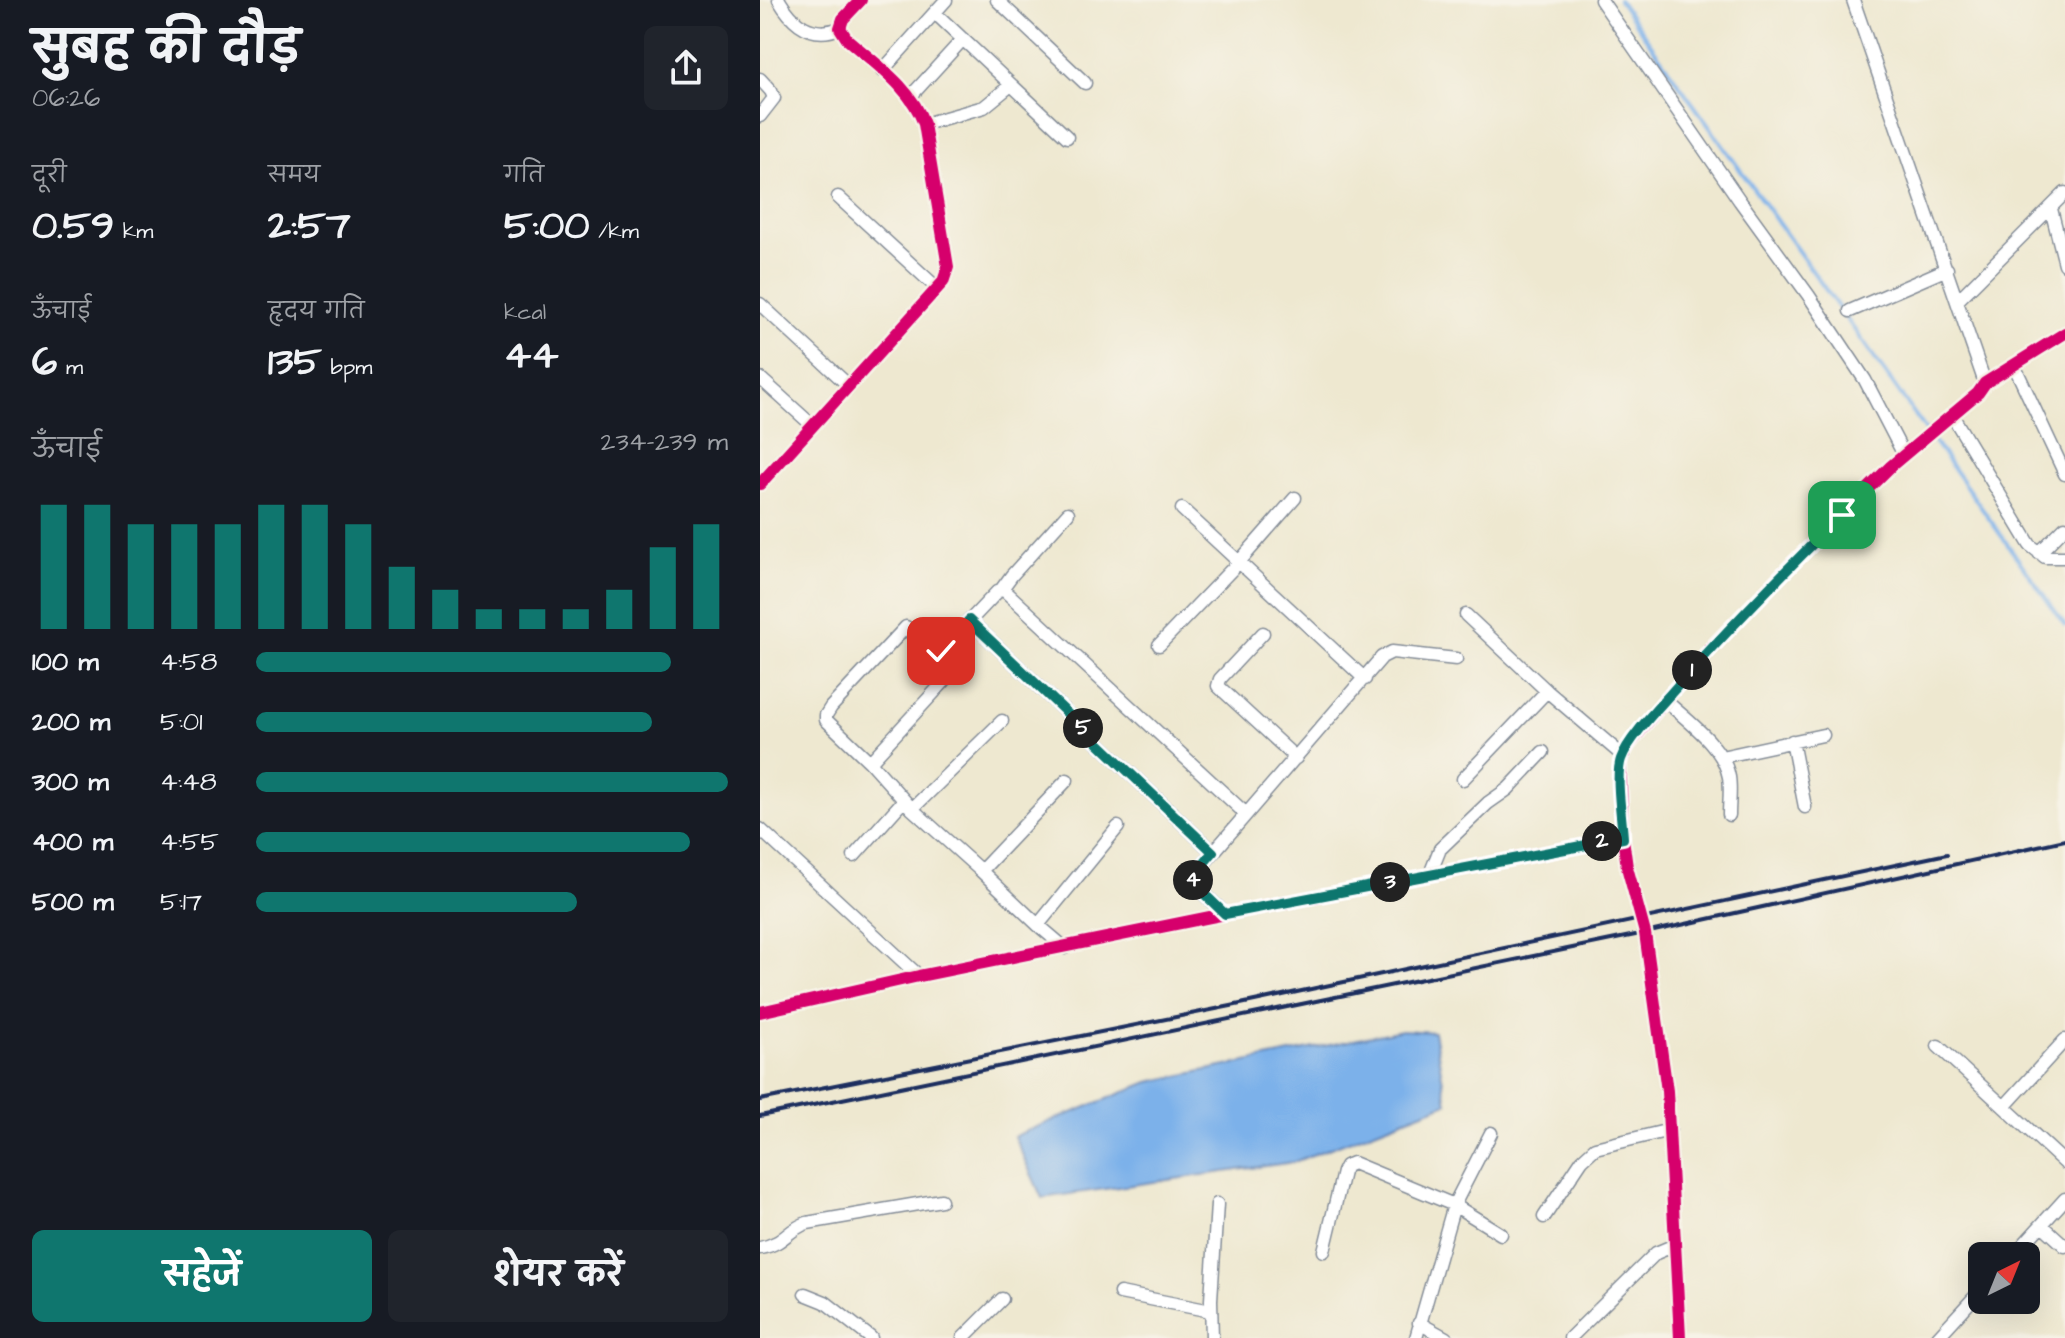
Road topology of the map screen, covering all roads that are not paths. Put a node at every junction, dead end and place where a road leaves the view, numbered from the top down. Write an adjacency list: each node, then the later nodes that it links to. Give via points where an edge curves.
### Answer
1 (779, 0): 8 (street, via 803,26 823,33)
2 (861, 0): 8 (street)
3 (946, 0): 7 (street)
4 (997, 0): 12 (street)
5 (1601, 0): 34 (street, via 1865,380)
6 (1853, 0): 22 (street)
7 (935, 13): 9 (street); 10 (street)
8 (840, 28): 10 (street)
9 (963, 39): 13 (street); 14 (street)
10 (882, 71): 14 (street)
11 (760, 79): 15 (street, via 774,98)
12 (1085, 83)
13 (1011, 85): 16 (street, via 984,107); 17 (street)
14 (910, 97): 16 (street)
15 (760, 116)
16 (924, 124): 23 (street, via 948,267)
17 (1067, 137)
18 (2065, 193): 20 (street)
19 (838, 197): 23 (street)
20 (2051, 209): 21 (street); 24 (street)
21 (2065, 264)
22 (1947, 269): 24 (street); 26 (street)
23 (937, 288): 31 (street)
24 (1958, 300): 30 (street)
25 (760, 304): 31 (street)
26 (1850, 311)
27 (2065, 333): 28 (street)
28 (2014, 365): 30 (street); 35 (street)
29 (760, 378): 33 (street)
30 (1985, 383): 32 (street)
31 (848, 385): 33 (street)
32 (1952, 415): 34 (street); 41 (street, via 2021,532)
33 (813, 426): 36 (street)
34 (1904, 455): 55 (street, via 1793,563)
35 (2065, 474)
36 (760, 484)
37 (1295, 498): 43 (street)
38 (1182, 509): 43 (street)
39 (1068, 513): 44 (street)
40 (2065, 527): 41 (street)
41 (2039, 553): 42 (street)
42 (2065, 557)
43 (1239, 562): 49 (street); 53 (street)
44 (1001, 590): 46 (street); 68 (street)
45 (1466, 615): 54 (street)
46 (969, 620): 50 (street); 73 (street)
47 (906, 627): 63 (street, via 826,715)
48 (1263, 633): 62 (street, via 1218,686)
49 (1159, 645)
50 (941, 651)
51 (1456, 659): 53 (street, via 1392,652)
52 (951, 674): 63 (street)
53 (1365, 679): 62 (street)
54 (1547, 691): 60 (street); 64 (street)
55 (1665, 700): 60 (street); 61 (street)
56 (1002, 721): 66 (street)
57 (1823, 735): 58 (street)
58 (1792, 741): 61 (street); 67 (street)
59 (1543, 752): 76 (street, via 1440,849)
60 (1622, 755): 72 (street)
61 (1721, 757): 69 (street, via 1729,780)
62 (1296, 758): 68 (street)
63 (870, 762): 66 (street)
64 (1463, 779)
65 (1067, 780): 75 (street)
66 (908, 805): 74 (street); 75 (street)
67 (1805, 807)
68 (1246, 814): 73 (street)
69 (1729, 815)
70 (1118, 827): 78 (street)
71 (760, 829): 80 (street)
72 (1623, 838): 76 (street); 87 (street, via 1645,933)
73 (1213, 852): 77 (street, via 1193,880)
74 (854, 856)
75 (981, 871): 78 (street)
76 (1430, 874): 77 (street)
77 (1225, 914): 79 (street)
78 (1038, 925): 79 (street)
79 (1065, 948): 80 (street)
80 (919, 976): 81 (street)
81 (760, 1012)
82 (2065, 1040): 84 (street)
83 (1938, 1046): 86 (street)
84 (2054, 1051): 85 (street); 86 (street)
85 (2065, 1061)
86 (2004, 1107): 89 (street)
87 (1670, 1130): 94 (street, via 1595,1148); 98 (street)
88 (1491, 1133): 93 (street)
89 (2065, 1163)
90 (2065, 1199): 95 (street)
91 (941, 1200): 100 (street, via 807,1223 781,1242)
92 (1217, 1204): 106 (street)
93 (1454, 1205): 96 (street); 101 (street, via 1353,1163 1343,1172); 107 (street)
94 (1544, 1217)
95 (2042, 1225): 97 (street); 99 (street)
96 (1501, 1234)
97 (2026, 1242)
98 (1675, 1245): 113 (street, via 1656,1253); 114 (street)
99 (2065, 1246)
100 (760, 1248)
101 (1324, 1251)
102 (1120, 1293): 106 (street)
103 (805, 1294): 108 (street, via 825,1302)
104 (1002, 1299): 109 (street)
105 (1968, 1304): 115 (street)
106 (1211, 1311): 110 (street)
107 (1419, 1323): 111 (street); 112 (street)
108 (871, 1338)
109 (963, 1338)
110 (1212, 1338)
111 (1416, 1338)
112 (1446, 1338)
113 (1570, 1338)
114 (1680, 1338)
115 (1937, 1338)

